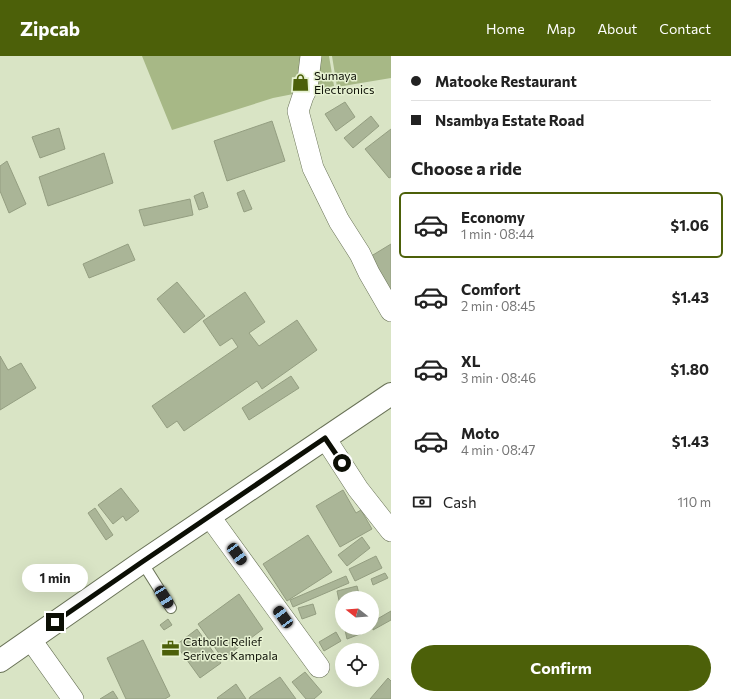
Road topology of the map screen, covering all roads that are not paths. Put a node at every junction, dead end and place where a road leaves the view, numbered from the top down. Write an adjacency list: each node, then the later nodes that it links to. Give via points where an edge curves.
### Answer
1 (311, 56): 2 (street, via 307,88 298,111 313,168 339,221)
2 (391, 311)
3 (391, 394): 4 (street)
4 (325, 438): 5 (street); 6 (street, via 358,489)
5 (210, 517): 7 (street); 11 (street)
6 (391, 531)
7 (142, 562): 8 (lane); 9 (street)
8 (171, 608)
9 (31, 640): 10 (street); 12 (street)
10 (0, 661)
11 (319, 667)
12 (73, 699)

